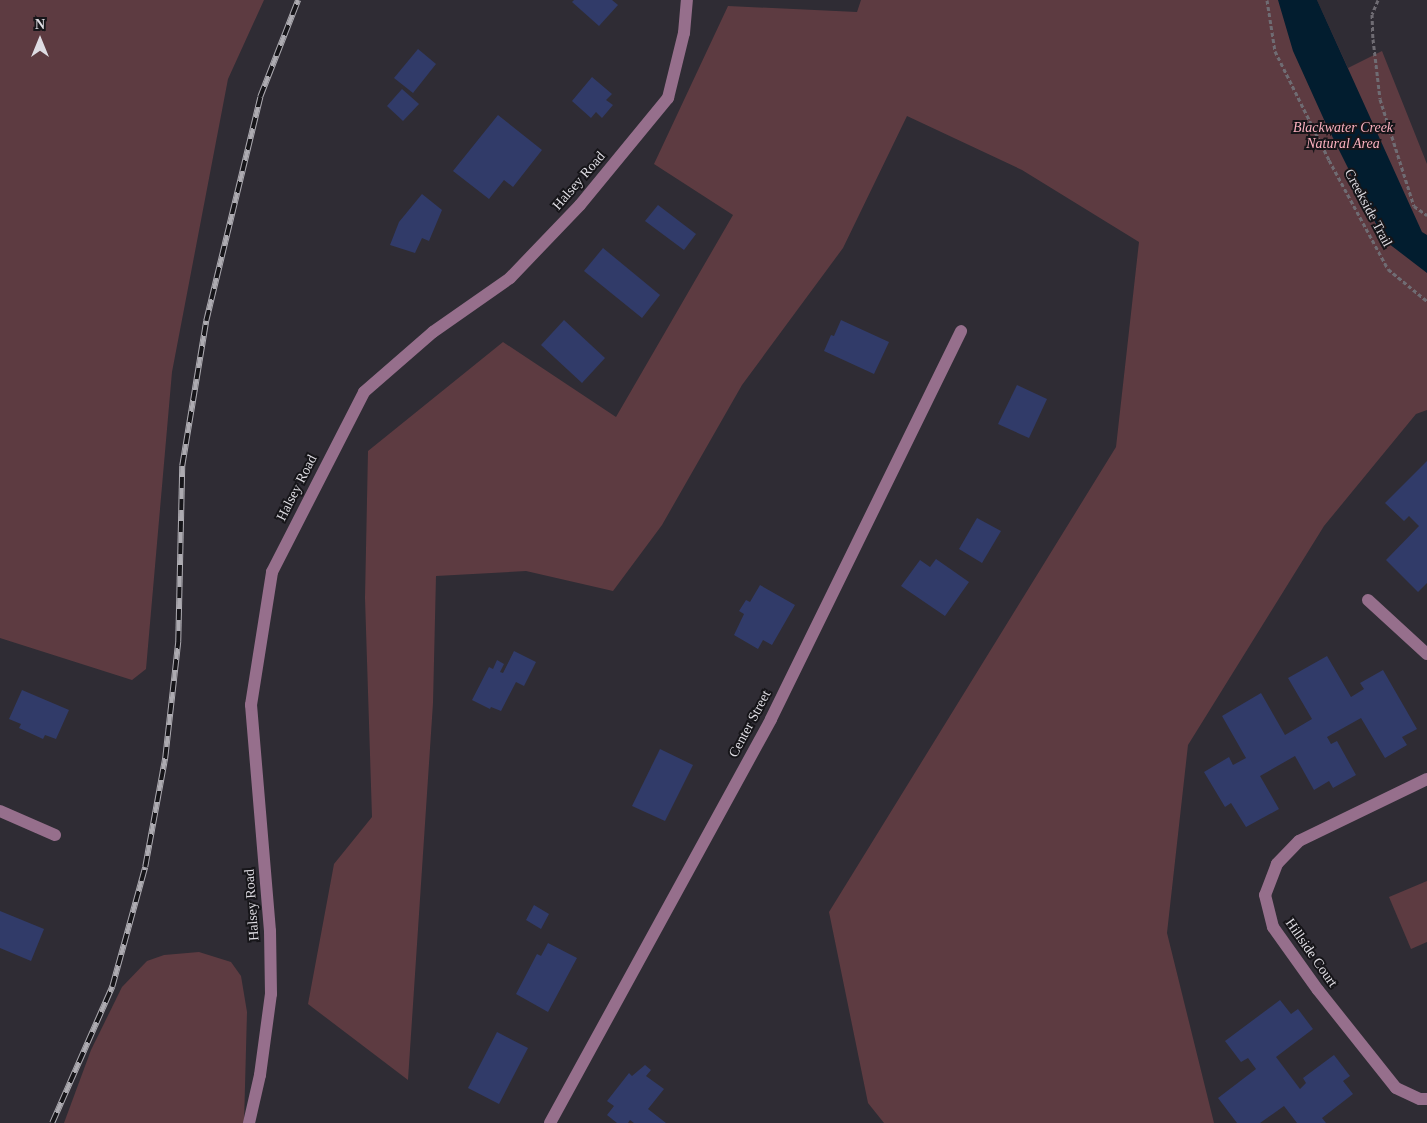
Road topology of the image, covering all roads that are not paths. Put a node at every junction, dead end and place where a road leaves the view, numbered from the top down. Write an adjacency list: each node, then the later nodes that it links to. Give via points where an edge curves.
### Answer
1 (687, 0): 9 (street, Halsey Road, via 684,33 668,98 580,205 510,278 433,332 364,392 272,572 251,705 270,931 272,994)
2 (961, 332): 10 (street, Center Street, via 771,719)
3 (1368, 600): 4 (street)
4 (1427, 654)
5 (1427, 779): 8 (street, Hillside Court, via 1299,841 1277,864 1265,895 1273,927 1318,990 1396,1088)
6 (0, 811): 7 (street)
7 (55, 835)
8 (1427, 1099)
9 (250, 1123)
10 (550, 1123)

